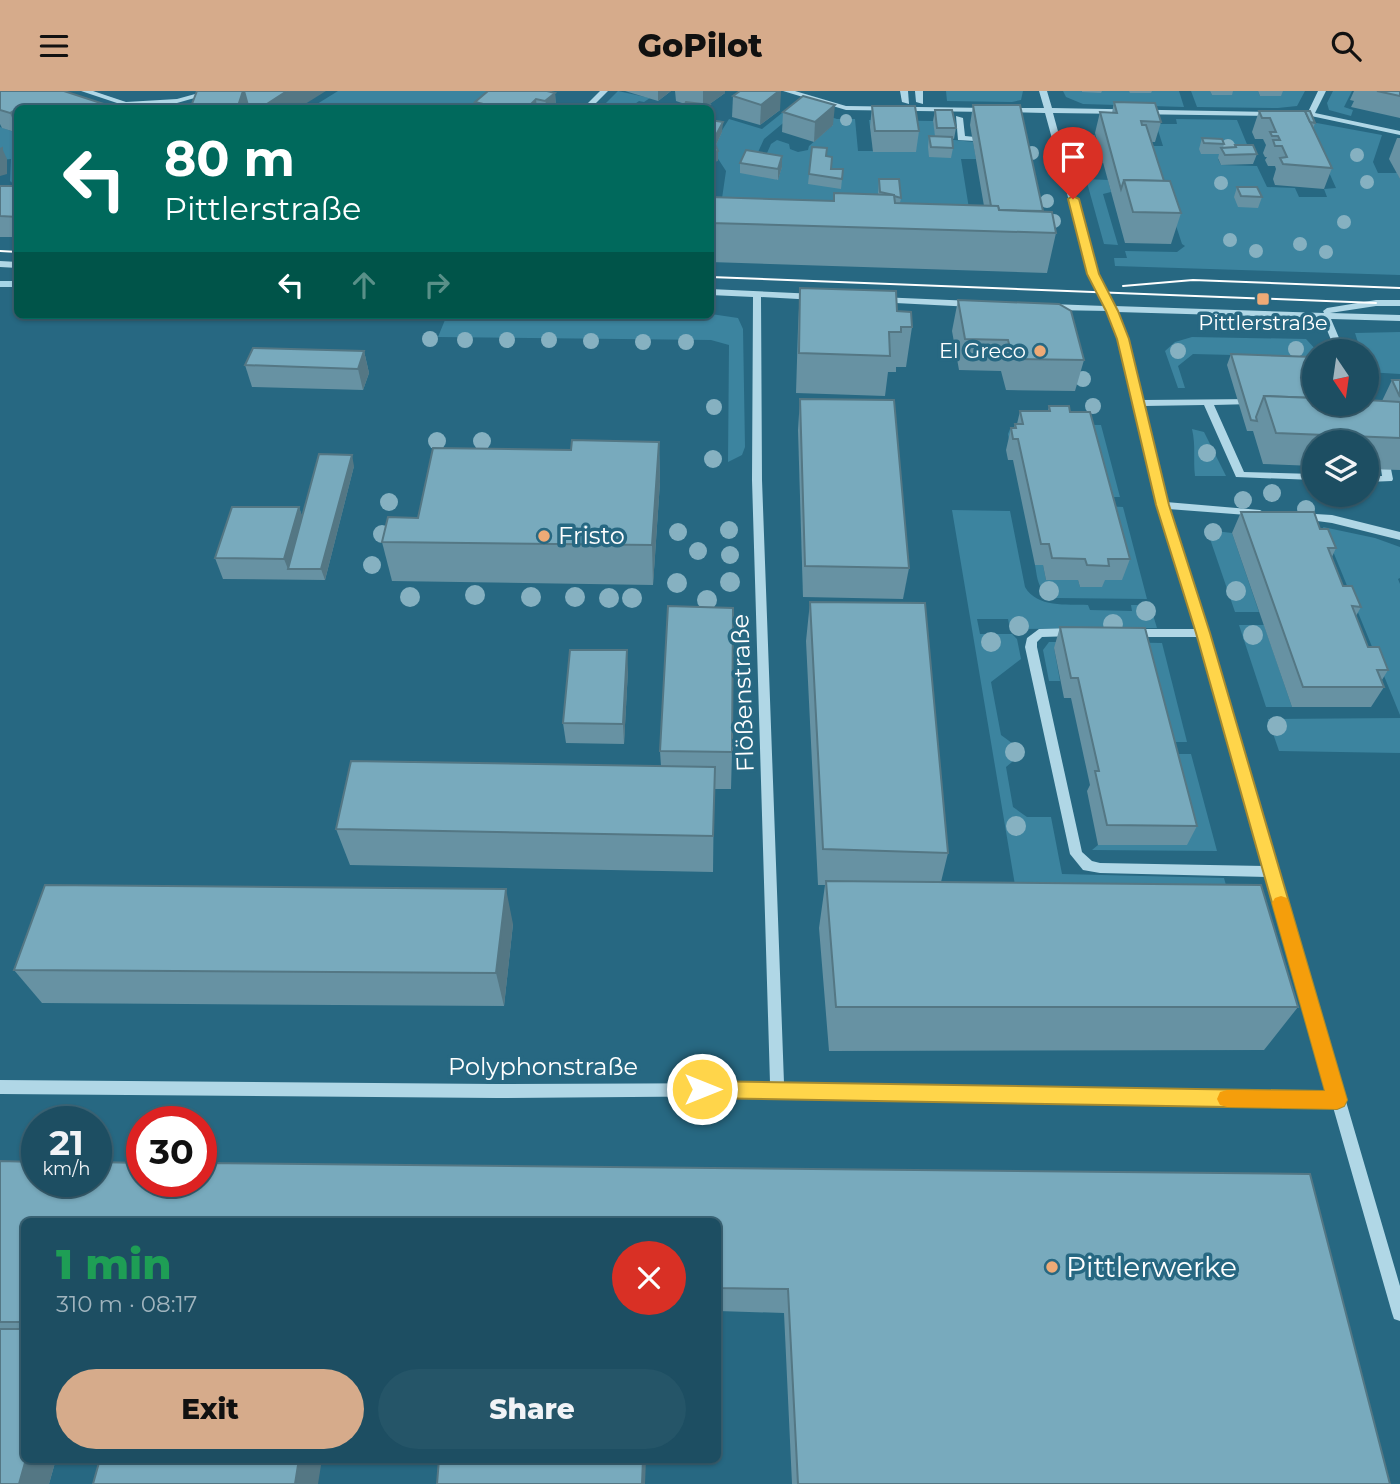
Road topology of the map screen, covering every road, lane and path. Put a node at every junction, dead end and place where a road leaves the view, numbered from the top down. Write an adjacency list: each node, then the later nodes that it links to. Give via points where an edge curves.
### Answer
1 (85, 91): 12 (street, via 126,104)
2 (181, 91): 12 (street)
3 (215, 91): 12 (street)
4 (604, 91): 13 (street)
5 (787, 91): 14 (street, via 846,108)
6 (904, 91): 10 (street)
7 (919, 91): 11 (lane)
8 (1044, 91): 14 (street)
9 (1322, 91): 15 (street)
10 (906, 102)
11 (920, 102)
12 (176, 105)
13 (589, 105)
14 (1049, 111): 15 (street); 26 (street, via 1093,274)
15 (1311, 114): 17 (street)
16 (959, 118): 18 (street, via 961,138)
17 (1400, 134)
18 (972, 139)
19 (714, 292): 20 (street)
20 (757, 294): 21 (street); 46 (street, Flößenstraße, via 756,473)
21 (827, 297)
22 (869, 299): 24 (street)
23 (1400, 303): 27 (street)
24 (980, 304)
25 (1046, 307): 26 (street)
26 (1112, 311): 27 (street); 33 (street)
27 (1299, 316): 28 (street)
28 (1326, 317): 29 (street); 30 (street)
29 (1400, 318)
30 (1335, 339)
31 (1261, 401): 32 (street)
32 (1208, 402): 33 (street); 35 (street, via 1240,475)
33 (1137, 403): 37 (street)
34 (1386, 469): 36 (street, via 1388,479)
35 (1302, 477)
36 (1379, 479)
37 (1162, 505): 38 (street); 43 (street)
38 (1273, 514)
39 (1286, 515): 40 (street, via 1332,519)
40 (1400, 536)
41 (1087, 632): 44 (street, via 1039,633 1031,641 1076,854 1088,866 1100,868)
42 (1113, 633): 43 (street)
43 (1203, 633): 44 (street)
44 (1272, 872): 47 (street)
45 (0, 1087): 46 (street, Polyphonstraße)
46 (777, 1090): 47 (street, Polyphonstraße)
47 (1337, 1100): 48 (street)
48 (1400, 1313)

